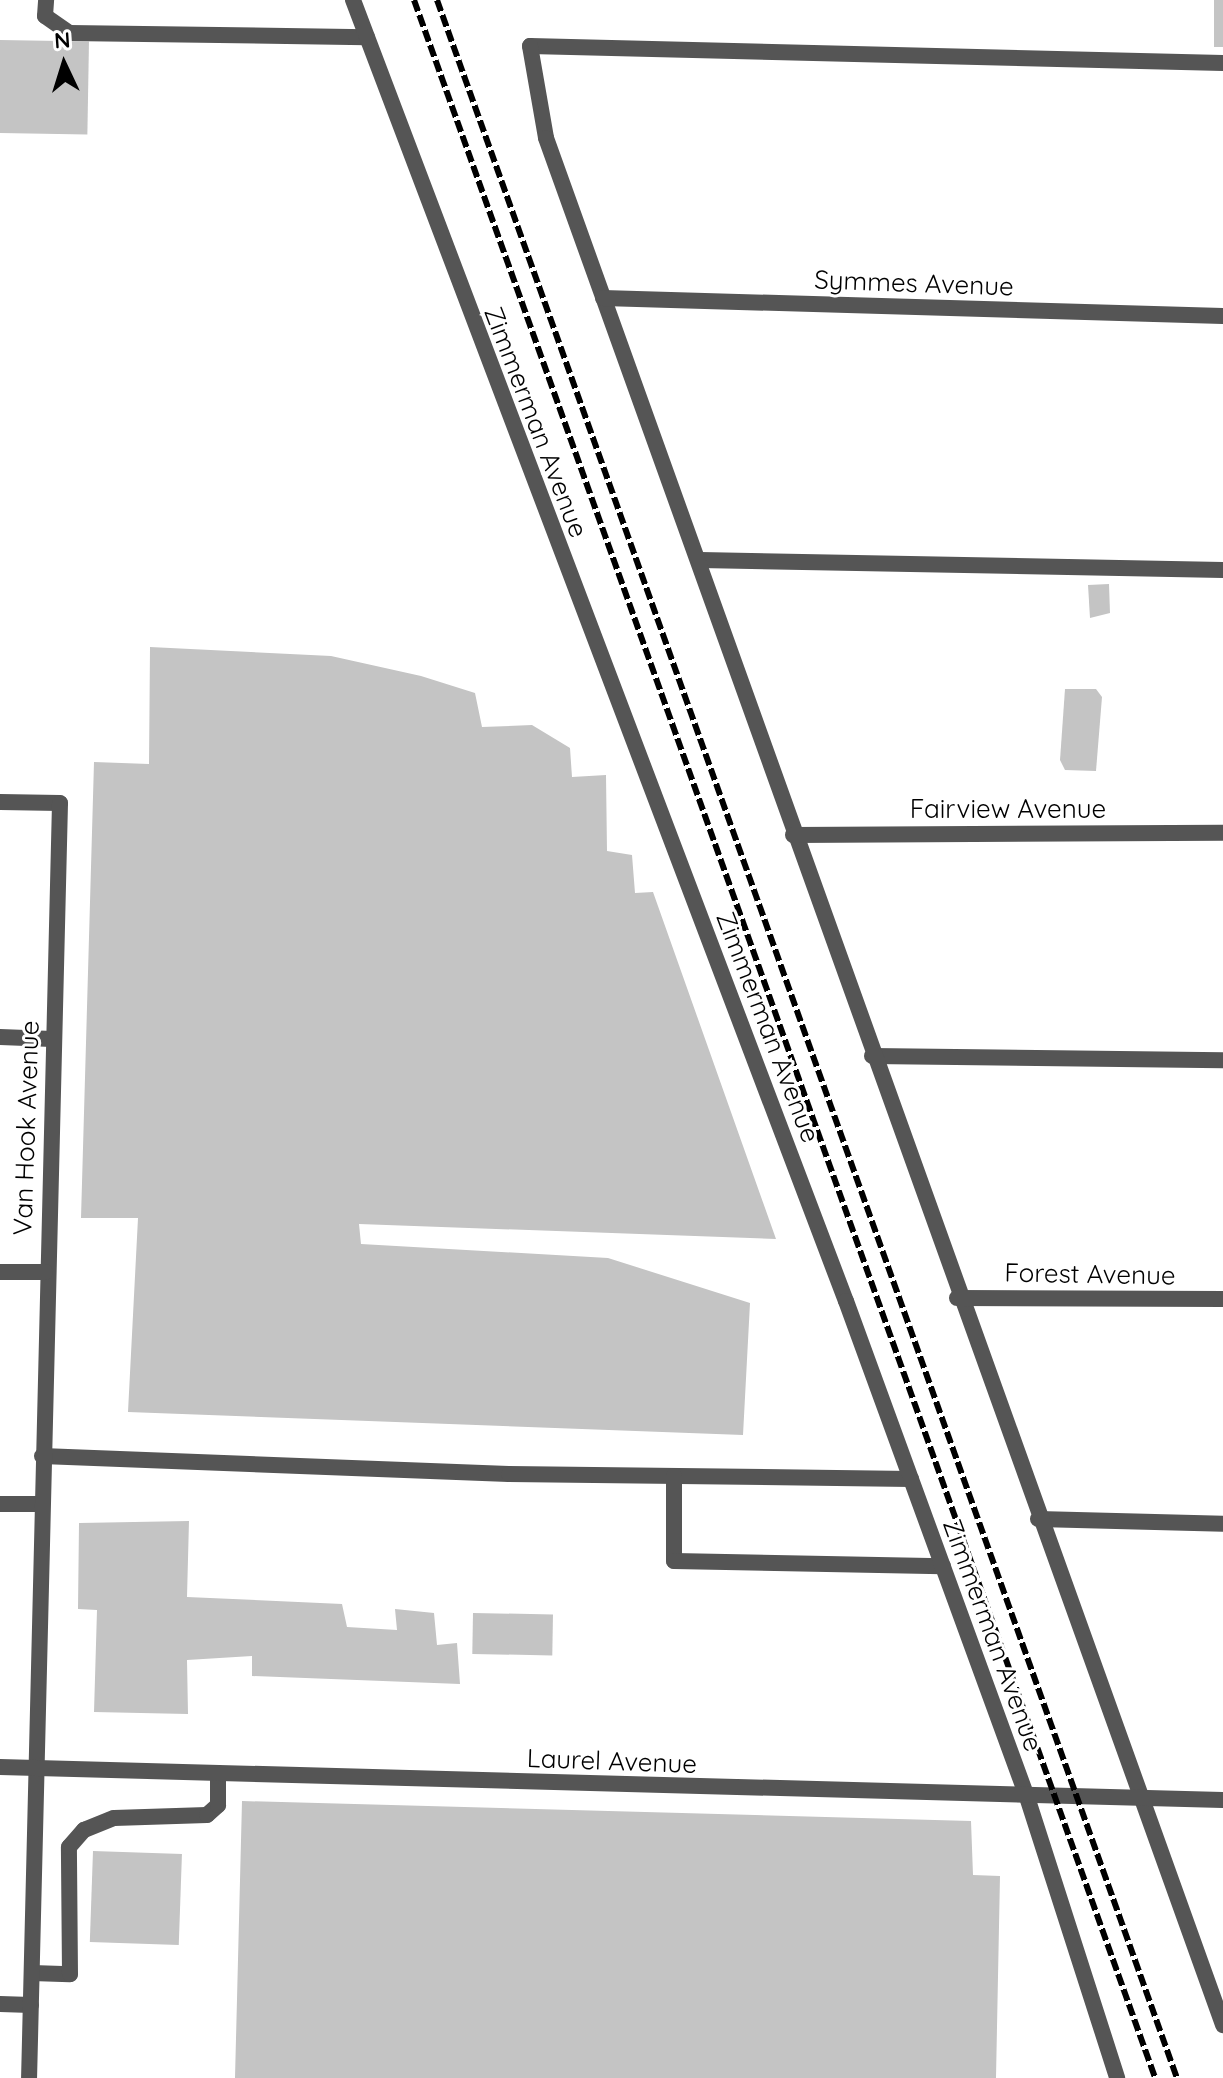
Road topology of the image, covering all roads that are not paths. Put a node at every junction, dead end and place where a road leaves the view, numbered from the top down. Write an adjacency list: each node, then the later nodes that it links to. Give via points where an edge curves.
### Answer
1 (353, 0): 3 (street, Zimmerman Avenue)
2 (46, 8): 3 (street, via 69,33)
3 (367, 37): 22 (street, Zimmerman Avenue)
4 (1223, 63): 5 (street, via 530,46 546,138)
5 (603, 298): 6 (street, Symmes Avenue); 7 (street)
6 (1223, 316)
7 (700, 560): 8 (street); 11 (street)
8 (1223, 570)
9 (0, 802): 13 (street, Van Hook Avenue, via 60,803)
10 (1223, 833): 11 (street, Fairview Avenue)
11 (793, 835): 14 (street)
12 (0, 1037): 13 (street)
13 (52, 1039): 17 (street, Van Hook Avenue)
14 (872, 1056): 15 (street); 18 (street)
15 (1223, 1060)
16 (0, 1272): 17 (street)
17 (45, 1272): 20 (street, Van Hook Avenue)
18 (957, 1298): 19 (street, Forest Avenue); 25 (street)
19 (1223, 1299)
20 (42, 1456): 21 (street); 24 (street, Van Hook Avenue)
21 (674, 1476): 22 (street); 27 (street, via 674,1561)
22 (911, 1479): 27 (street, Zimmerman Avenue)
23 (0, 1504): 24 (street)
24 (41, 1504): 29 (street, Van Hook Avenue)
25 (1038, 1519): 26 (street); 32 (street)
26 (1223, 1524)
27 (943, 1566): 31 (street, Zimmerman Avenue)
28 (0, 1767): 29 (street, Laurel Avenue)
29 (36, 1768): 30 (street, Laurel Avenue); 34 (street, Van Hook Avenue)
30 (218, 1773): 31 (street, Laurel Avenue); 34 (street, via 218,1805 207,1815 114,1818 84,1830 69,1847 70,1974)
31 (1027, 1797): 32 (street, Laurel Avenue); 39 (street, Zimmerman Avenue)
32 (1140, 1799): 33 (street, Laurel Avenue); 37 (street)
33 (1223, 1800)
34 (32, 1973): 36 (street, Van Hook Avenue)
35 (0, 2004): 36 (street)
36 (31, 2005): 38 (street, Van Hook Avenue)
37 (1223, 2024)
38 (29, 2078)
39 (1117, 2078)

